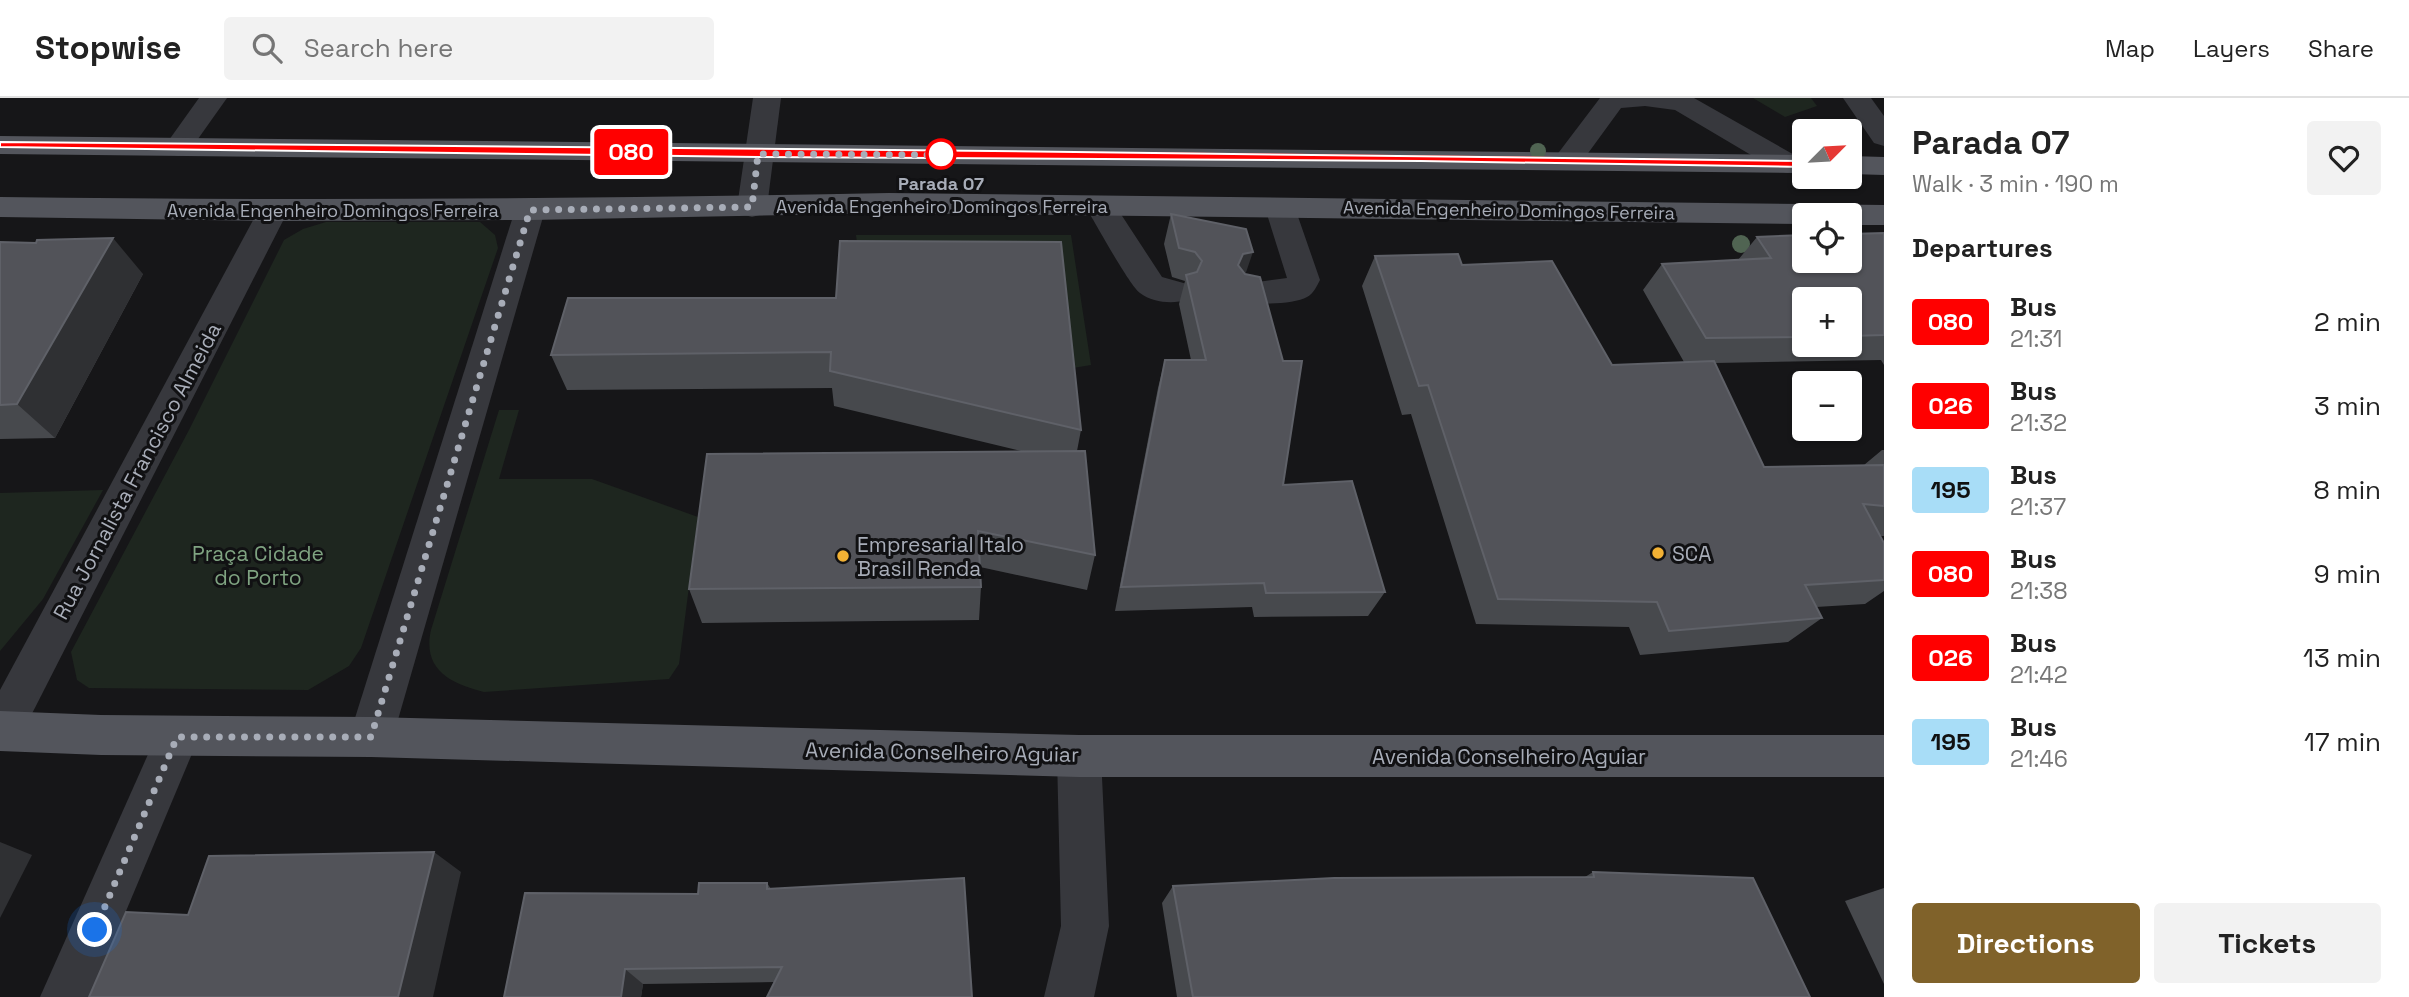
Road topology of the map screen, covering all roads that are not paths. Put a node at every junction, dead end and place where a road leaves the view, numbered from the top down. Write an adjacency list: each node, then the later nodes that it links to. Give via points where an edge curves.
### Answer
1 (213, 98): 6 (street)
2 (766, 98): 7 (street)
3 (1857, 98): 4 (street)
4 (1884, 137)
5 (0, 145): 6 (main road)
6 (178, 147): 7 (main road)
7 (758, 154): 8 (main road); 15 (street)
8 (1568, 160): 9 (street, via 1613,100 1645,98 1682,103); 10 (main road)
9 (1792, 162)
10 (1792, 164)
11 (1862, 165): 12 (main road)
12 (1884, 166)
13 (0, 206): 18 (main road, Avenida Engenheiro Domingos Ferreira)
14 (1100, 206): 15 (main road, Avenida Engenheiro Domingos Ferreira, via 889,203); 16 (main road, Avenida Engenheiro Domingos Ferreira); 20 (street, via 1152,285)
15 (752, 207): 17 (main road, Avenida Engenheiro Domingos Ferreira)
16 (1280, 208): 19 (main road, Avenida Engenheiro Domingos Ferreira); 21 (street, via 1304,280 1297,289)
17 (530, 210): 18 (main road, Avenida Engenheiro Domingos Ferreira); 24 (street)
18 (273, 211): 22 (street, Rua Jornalista Francisco Almeida)
19 (1884, 215)
20 (1176, 292)
21 (1247, 293)
22 (0, 731): 23 (main road, Avenida Conselheiro Aguiar)
23 (177, 737): 24 (main road, Avenida Conselheiro Aguiar); 27 (street)
24 (371, 737): 25 (main road, Avenida Conselheiro Aguiar)
25 (1079, 756): 26 (main road, Avenida Conselheiro Aguiar); 28 (street, via 1085,926)
26 (1884, 756)
27 (65, 997)
28 (1069, 997)

